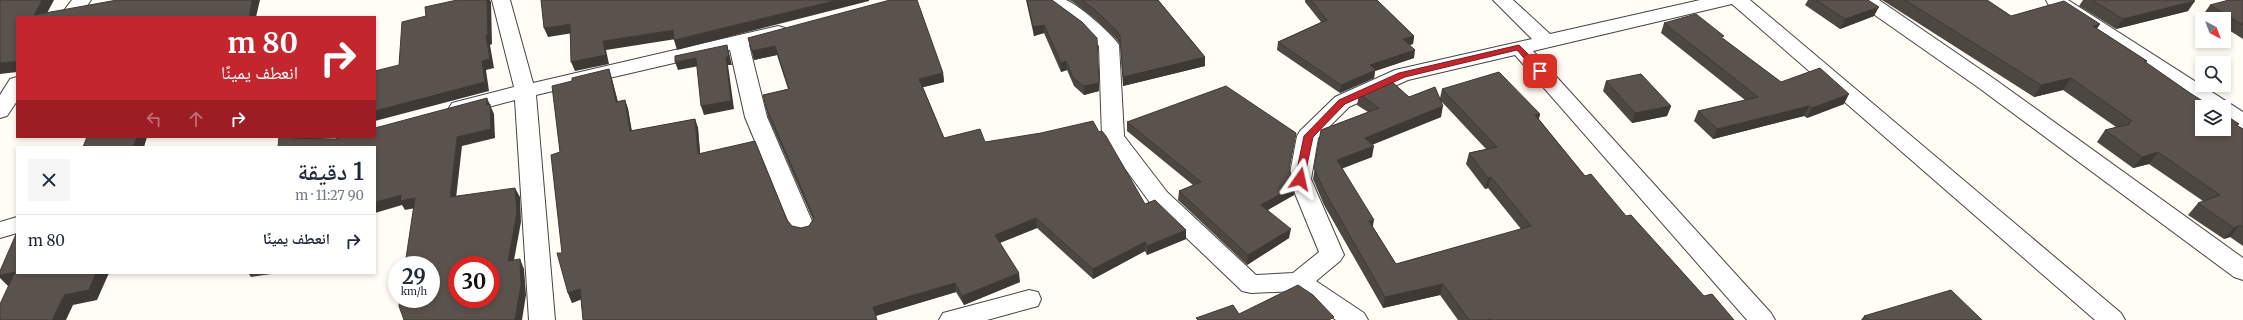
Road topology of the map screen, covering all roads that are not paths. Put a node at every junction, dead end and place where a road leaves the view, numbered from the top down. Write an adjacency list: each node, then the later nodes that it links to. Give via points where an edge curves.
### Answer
1 (82, 0): 9 (street)
2 (501, 0): 15 (street)
3 (1053, 0): 25 (street, via 1090,26 1109,45 1113,137 1159,198 1251,284)
4 (1502, 0): 11 (street)
5 (1725, 0): 11 (street)
6 (1739, 0): 31 (street)
7 (1866, 0): 24 (street, via 1986,83)
8 (2055, 0): 16 (street)
9 (70, 16)
10 (798, 27): 12 (street)
11 (1546, 41): 13 (street)
12 (738, 42): 15 (street); 22 (street, via 756,117)
13 (1519, 47): 25 (street, via 1402,75 1342,102 1308,136 1300,179 1332,255); 30 (street)
14 (16, 86): 17 (street)
15 (525, 90): 18 (street); 27 (street)
16 (2209, 100)
17 (0, 111)
18 (442, 112)
19 (2231, 114): 20 (street)
20 (2243, 122)
21 (16, 225): 23 (street)
22 (803, 228)
23 (0, 230)
24 (2243, 271)
25 (1299, 282): 29 (street)
26 (1029, 299): 28 (street)
27 (542, 320)
28 (952, 320)
29 (1355, 320)
30 (1762, 320)
31 (2112, 320)

